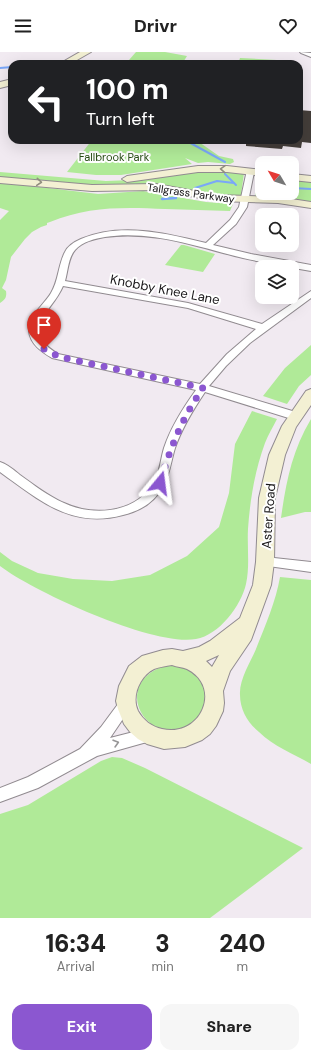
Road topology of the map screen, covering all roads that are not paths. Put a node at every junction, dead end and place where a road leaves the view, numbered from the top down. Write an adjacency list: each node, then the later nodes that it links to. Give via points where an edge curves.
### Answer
1 (87, 52): 4 (street)
2 (303, 52): 3 (street)
3 (311, 55)
4 (71, 60)
5 (0, 170): 6 (street, Tallgrass Parkway, one-way to 5, via 192,169 104,180)
6 (250, 172): 7 (street, Tallgrass Parkway); 11 (street)
7 (255, 172)
8 (299, 178): 9 (street)
9 (311, 179)
10 (0, 180): 11 (street, Tallgrass Parkway, one-way to 11, via 92,188 156,187 217,198)
11 (245, 200): 12 (street, Tallgrass Parkway, via 278,200); 13 (street, via 233,222)
12 (311, 205)
13 (209, 246): 14 (street); 15 (street, via 146,233 125,232 93,237 79,243 69,252)
14 (311, 268)
15 (60, 283): 17 (street, Knobby Knee Lane, via 155,297 228,315); 18 (street, via 35,319 33,326 34,335 44,349 60,357)
16 (311, 294): 17 (street)
17 (263, 328): 18 (street, via 233,354)
18 (203, 388): 20 (street); 21 (street, via 170,448 160,483 139,505 118,514 82,515 66,510)
19 (311, 394): 20 (street, Aster Road)
20 (295, 416): 22 (street, Aster Road, via 271,474 265,520)
21 (0, 466)
22 (265, 562): 23 (street); 24 (street, Aster Road, via 262,585)
23 (311, 567)
24 (248, 621): 25 (street, Aster Road, via 220,646); 26 (street, Aster Road, via 244,634 222,667)
25 (185, 660): 26 (street, via 204,671); 27 (street, via 159,658 147,663 130,680)
26 (214, 690): 28 (street, via 212,714 198,732 175,740 163,740)
27 (126, 704): 28 (street, via 130,716 138,727); 29 (street, via 106,732)
28 (149, 735): 29 (street, one-way to 28, via 114,743)
29 (85, 754): 30 (street, via 40,780)
30 (0, 795)

